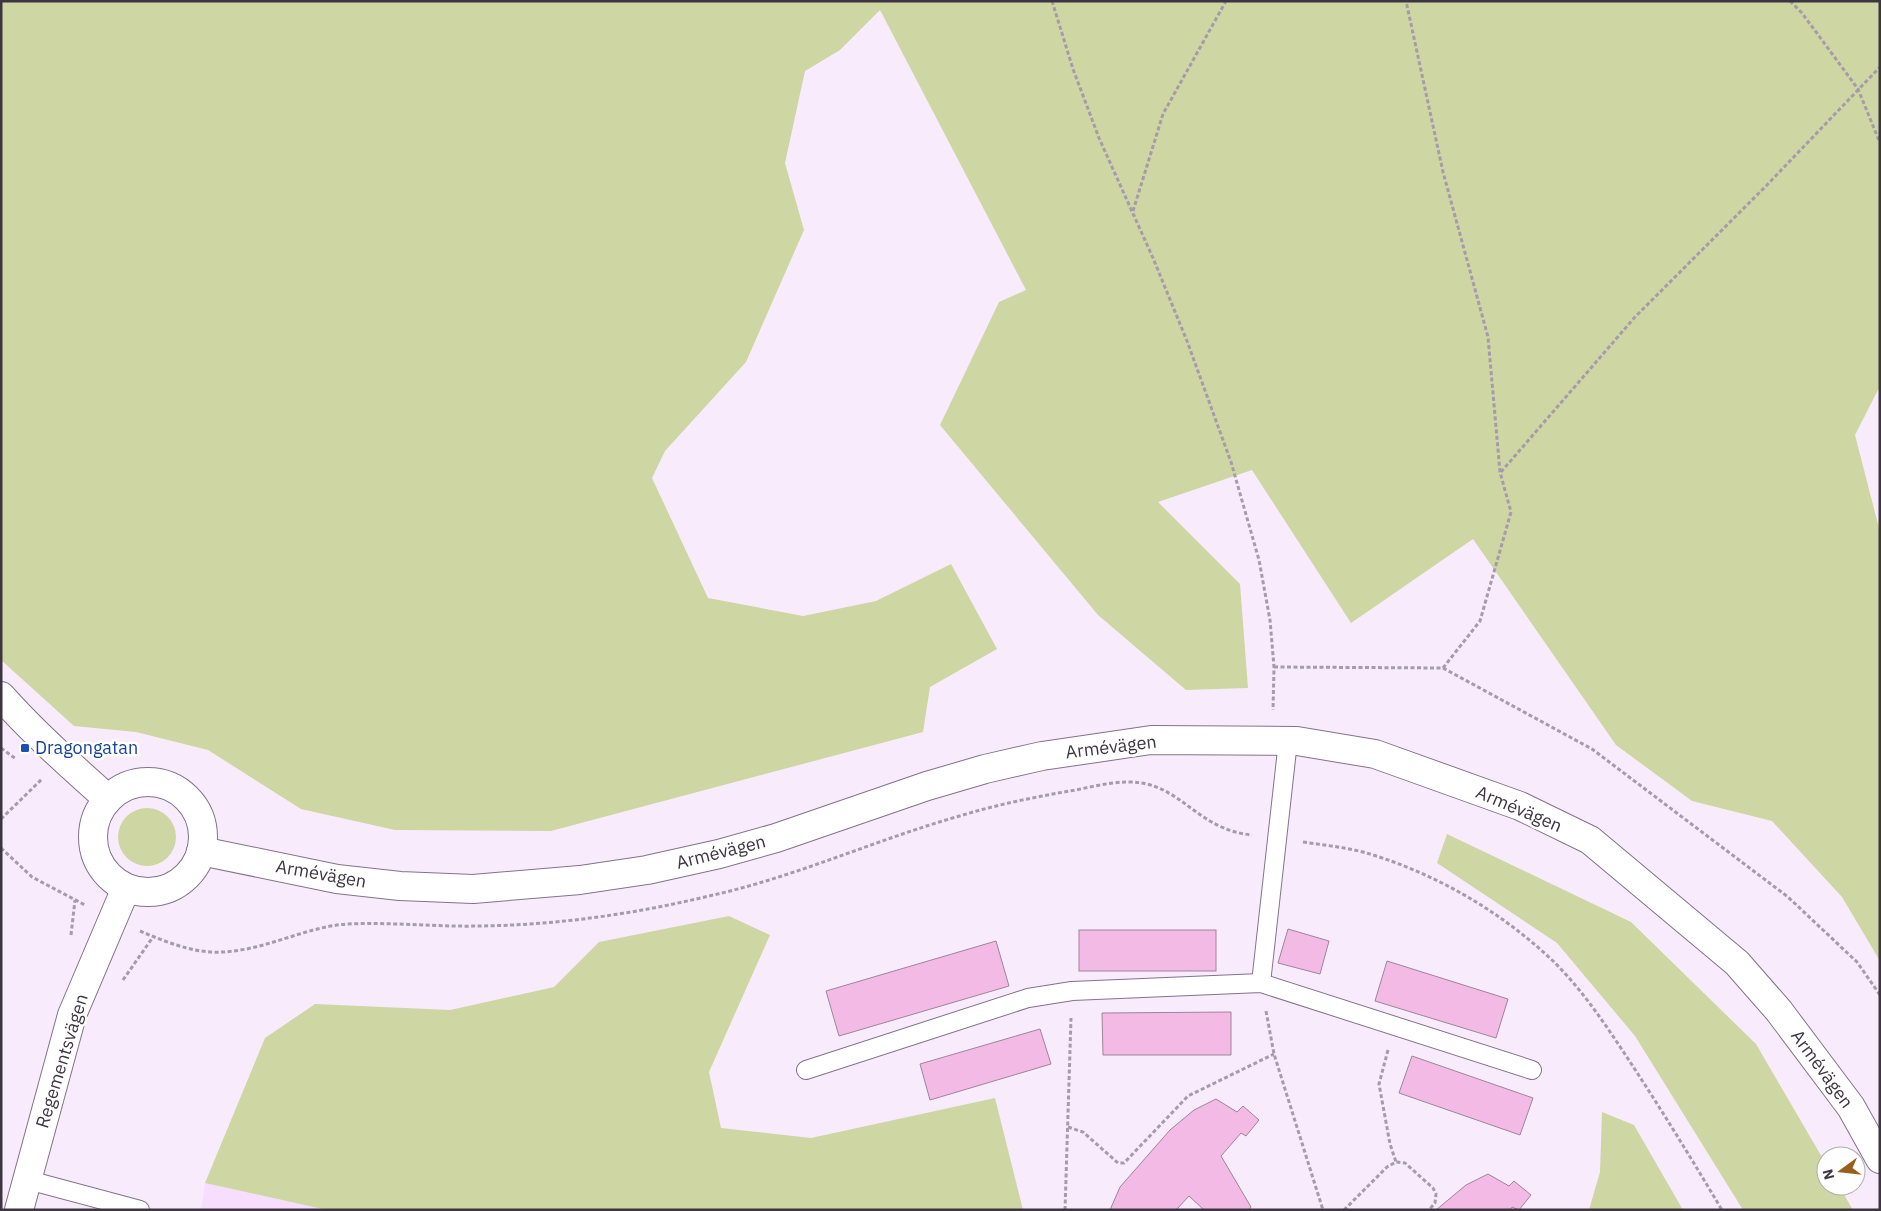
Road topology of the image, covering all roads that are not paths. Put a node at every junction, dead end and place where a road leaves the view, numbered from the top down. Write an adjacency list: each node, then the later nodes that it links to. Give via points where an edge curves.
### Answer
1 (1, 696): 3 (street)
2 (1288, 741): 4 (street, Armévägen, via 1151,740 1042,756 927,786 776,838 719,854 580,880 473,889 400,886 337,879); 6 (lane); 9 (street, Armévägen, via 1375,754 1520,806 1590,840 1743,970 1780,1011 1851,1107)
3 (108, 800): 4 (street, via 116,792 136,784 150,782 172,787 198,813 203,837); 5 (street, via 93,828 93,842 99,864)
4 (201, 851): 5 (street, via 187,876 168,888 145,892)
5 (126, 888): 10 (street, Regementsvägen, via 72,1015)
6 (1261, 983): 7 (lane, via 1072,991 1028,998); 8 (lane)
7 (806, 1070)
8 (1532, 1070)
9 (1880, 1159)
10 (28, 1180): 11 (street, Regementsvägen); 12 (lane)
11 (19, 1210)
12 (140, 1210)

